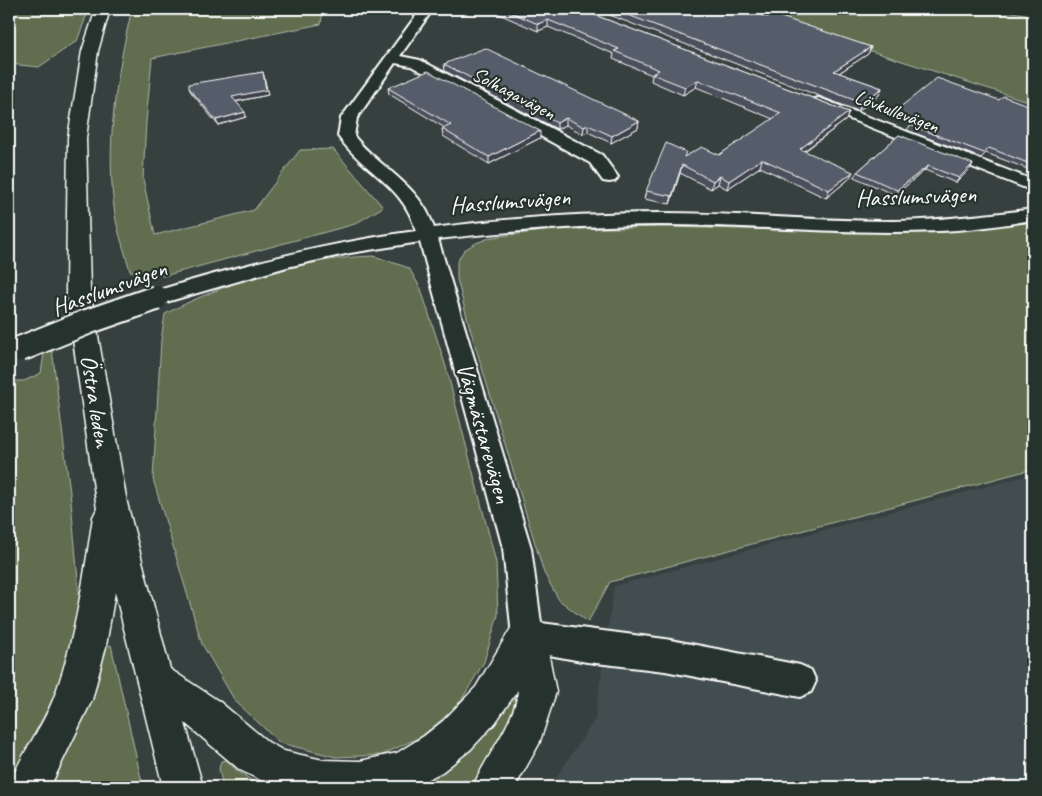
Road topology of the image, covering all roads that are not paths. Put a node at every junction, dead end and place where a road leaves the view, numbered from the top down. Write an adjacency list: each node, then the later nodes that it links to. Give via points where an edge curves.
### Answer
1 (103, 9): 10 (highway, Östra leden, via 90,51 77,138 78,290)
2 (427, 9): 3 (street, Vägmästarevägen)
3 (392, 58): 5 (street, Solhagavägen, via 415,63 596,159); 8 (street, Vägmästarevägen, via 349,118 346,136 355,150 406,192 418,209)
4 (803, 96): 6 (street, Lövkullevägen)
5 (609, 177)
6 (1033, 186)
7 (1033, 214): 8 (street, Hasslumsvägen, via 903,226 661,219 487,227)
8 (427, 234): 9 (street, Hasslumsvägen, bridge, via 305,256 241,272 87,322); 11 (street, Vägmästarevägen, via 517,548)
9 (14, 352)
10 (111, 503): 12 (highway, Östra leden); 14 (highway, via 95,610 74,700)
11 (527, 636): 12 (highway, via 506,674 475,718 437,751 397,773 353,782 320,782 290,773 254,756 212,720); 13 (street, via 665,655); 16 (highway, via 537,692 525,730)
12 (154, 680): 15 (highway, Östra leden)
13 (800, 681)
14 (29, 787)
15 (183, 787)
16 (493, 787)

